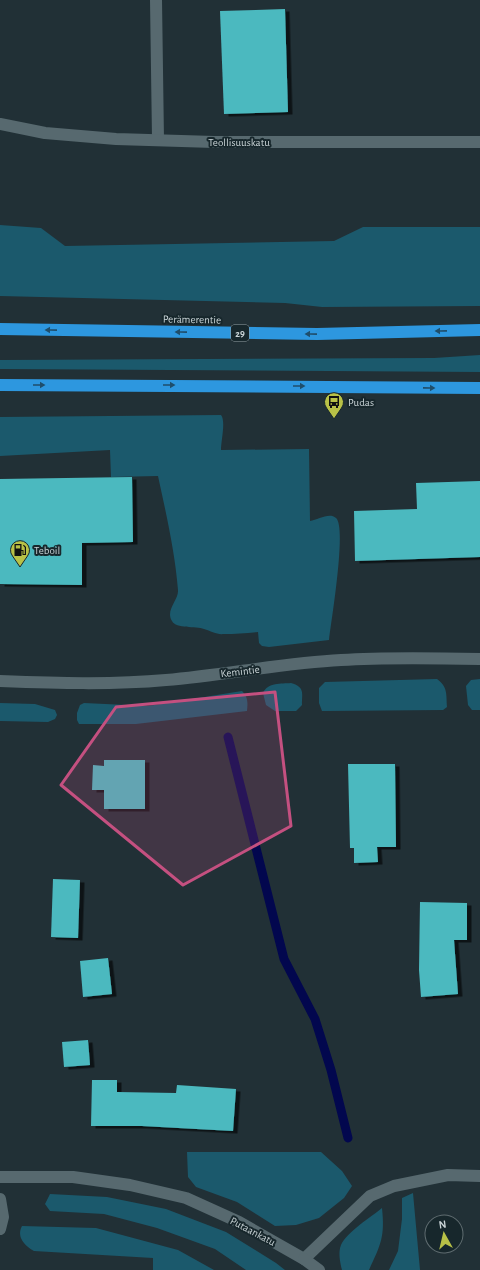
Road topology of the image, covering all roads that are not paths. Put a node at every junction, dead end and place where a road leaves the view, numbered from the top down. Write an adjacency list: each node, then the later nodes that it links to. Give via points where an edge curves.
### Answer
1 (156, 0): 3 (street)
2 (0, 124): 3 (street, Teollisuuskatu, via 45,133 116,139)
3 (158, 139): 4 (street, Teollisuuskatu, via 214,142)
4 (480, 142)
5 (0, 329): 6 (highway, Perämerentie / 29, one-way to 5, via 317,334)
6 (480, 330)
7 (0, 385): 8 (highway, one-way to 8)
8 (480, 388)
9 (480, 659): 10 (street, Kemintie, via 308,662 136,682)
10 (0, 682)
11 (480, 1176): 15 (street, via 448,1175 394,1186 370,1196)
12 (0, 1177): 15 (street, Putaankatu, via 73,1177 130,1184 186,1198 239,1222)
13 (0, 1199): 14 (street, via 3,1217)
14 (0, 1229)
15 (304, 1259): 16 (street, Putaankatu)
16 (320, 1270)

